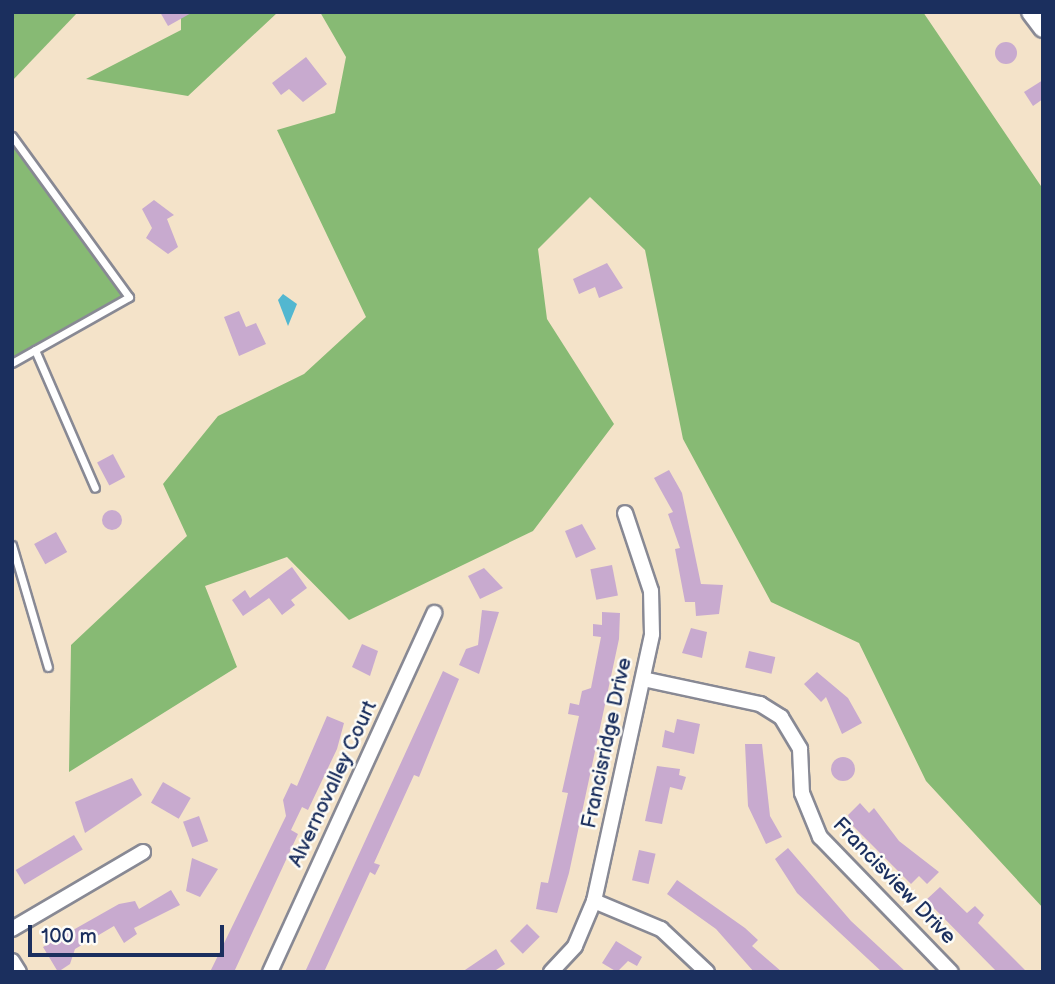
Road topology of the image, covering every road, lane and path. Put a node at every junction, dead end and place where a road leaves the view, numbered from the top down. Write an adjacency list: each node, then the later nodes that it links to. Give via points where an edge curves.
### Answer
1 (1031, 12): 2 (street)
2 (1043, 28)
3 (12, 136): 4 (lane, via 129,297)
4 (35, 350): 5 (lane); 6 (lane)
5 (12, 363)
6 (95, 488)
7 (625, 513): 11 (street, Francisridge Drive, via 651,591)
8 (12, 545): 10 (lane)
9 (434, 613): 17 (street, Alvernovalley Court)
10 (48, 667)
11 (643, 679): 13 (street, Francisridge Drive); 20 (street, Francisview Drive, via 760,704 781,717 800,749 804,802 820,837)
12 (143, 852): 14 (street)
13 (594, 901): 18 (street, Francisridge Drive, via 575,946); 19 (street, via 661,929)
14 (12, 929)
15 (12, 961): 16 (street)
16 (19, 972)
17 (270, 972)
18 (551, 972)
19 (708, 972)
20 (951, 972)

